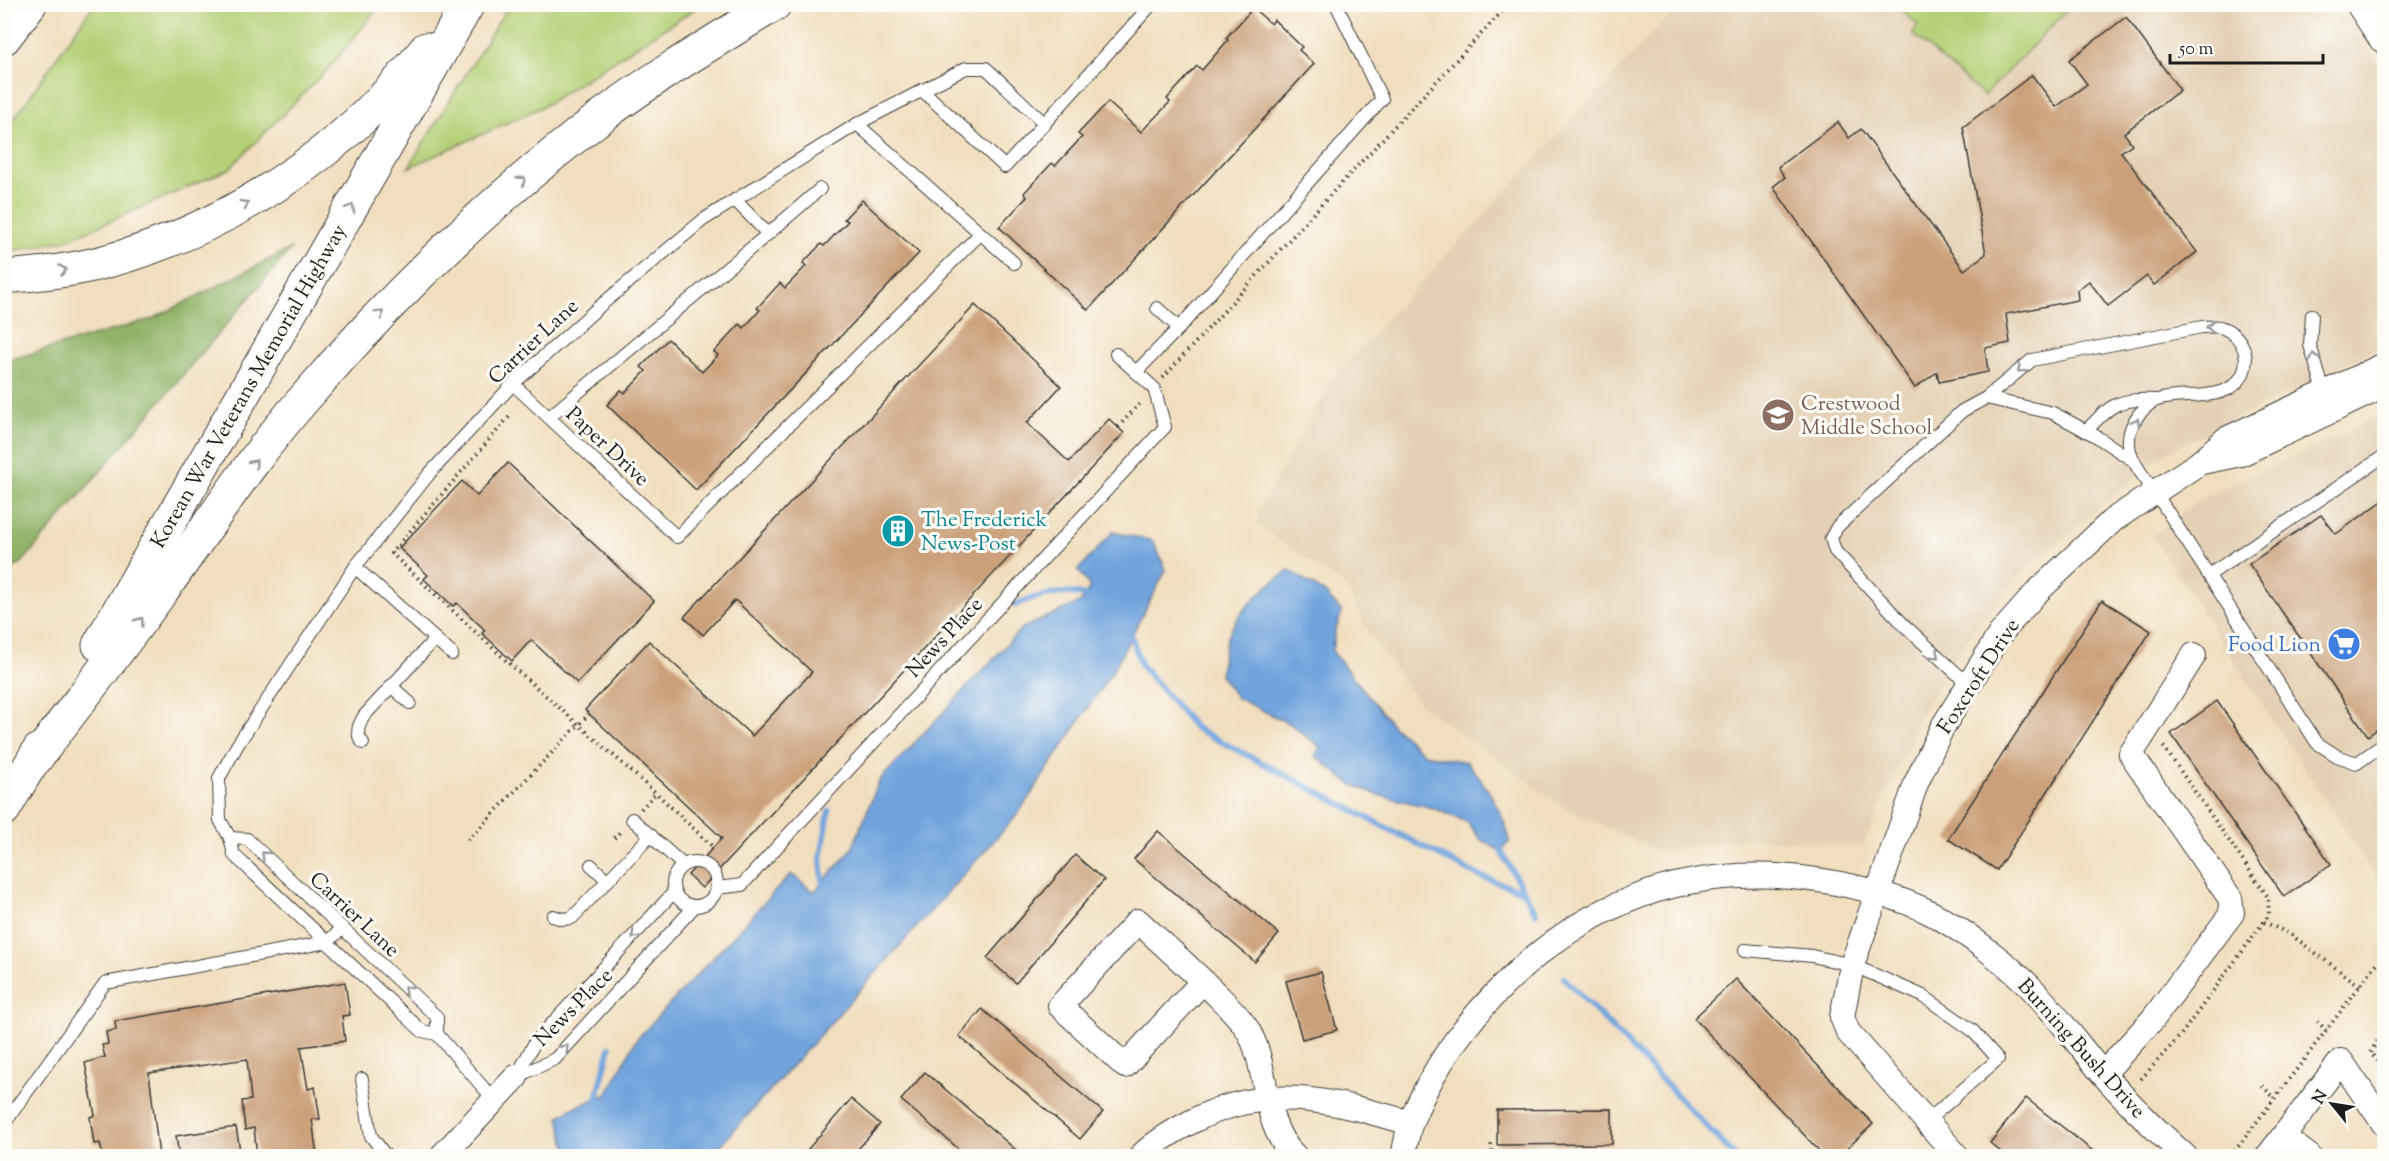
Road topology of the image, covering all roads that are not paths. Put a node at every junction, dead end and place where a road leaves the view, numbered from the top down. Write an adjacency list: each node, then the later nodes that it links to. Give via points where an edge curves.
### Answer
1 (30, 4): 9 (main road)
2 (460, 4): 18 (main road, one-way to 2, via 51,273 170,240 276,186 368,111 417,62)
3 (468, 4): 47 (main road, Korean War Veterans Memorial Highway, one-way to 3)
4 (775, 4): 47 (main road, one-way to 4, via 160,595 233,489 302,401 374,320 518,183 598,119)
5 (1152, 4): 12 (lane)
6 (1336, 4): 21 (lane, via 1382,99)
7 (2363, 4): 8 (main road)
8 (2385, 36)
9 (4, 38)
10 (922, 90): 11 (lane, Carrier Lane); 12 (lane, Carrier Lane, via 966,68 986,68); 12 (lane, via 1005,166)
11 (857, 124): 14 (lane, Carrier Lane); 16 (lane)
12 (1045, 124)
13 (820, 189): 15 (lane)
14 (735, 201): 15 (lane); 25 (lane, Carrier Lane, via 703,220)
15 (768, 234): 30 (lane)
16 (980, 234): 17 (lane); 30 (lane, Paper Drive, via 677,537)
17 (1014, 263)
18 (4, 278)
19 (1157, 308): 21 (lane)
20 (2312, 315): 27 (lane, one-way to 20, via 2322,386 2310,345)
21 (1179, 328): 24 (lane)
22 (1116, 354): 24 (lane)
23 (2385, 365): 27 (street, Foxcroft Drive)
24 (1136, 372): 55 (lane, News Place, via 1154,388 1165,427 742,885)
25 (513, 384): 30 (lane, Paper Drive); 37 (lane, Carrier Lane, via 430,473)
26 (2385, 386): 32 (street, Foxcroft Drive)
27 (2321, 396): 32 (lane, via 2320,404 2256,438); 35 (street, Foxcroft Drive, via 2226,439)
28 (1986, 398): 29 (lane, one-way to 28, via 2215,394 2231,387 2241,377 2247,360 2244,345 2234,334 2219,327 2202,327 2032,360); 31 (lane, via 2054,413); 42 (lane, one-way to 42, via 1962,411 1837,527 1831,538 1835,551 1904,625)
29 (2155, 400): 31 (lane, via 2131,399 2116,404); 34 (lane, one-way to 29, via 2128,442 2132,424)
30 (549, 417)
31 (2086, 431): 34 (lane)
32 (2241, 454): 35 (street, Foxcroft Drive)
33 (2385, 456): 38 (lane)
34 (2131, 459): 36 (lane)
35 (2199, 463): 36 (street, Foxcroft Drive)
36 (2155, 492): 38 (lane); 42 (street, Foxcroft Drive, via 2113,520 2037,592 2000,634)
37 (355, 567): 39 (lane); 51 (lane, Carrier Lane, via 219,778 220,820)
38 (2209, 575): 46 (lane, via 2318,742 2337,756 2357,763)
39 (435, 639): 40 (lane); 43 (lane)
40 (452, 654)
41 (2194, 655): 66 (street, via 2131,754 2230,898 2232,914 2152,1019)
42 (1968, 684): 57 (street, Foxcroft Drive, via 1917,781)
43 (391, 686): 44 (lane); 45 (lane, via 358,726 358,737)
44 (410, 703)
45 (363, 743)
46 (2385, 744)
47 (28, 768): 48 (main road)
48 (4, 809)
49 (632, 819): 50 (lane)
50 (651, 836): 53 (lane); 54 (lane)
51 (230, 838): 60 (lane, Carrier Lane, one-way to 51, via 247,839); 61 (lane, Carrier Lane, via 234,855)
52 (591, 865): 54 (lane)
53 (683, 865): 55 (lane, via 703,863 712,869); 56 (lane, via 673,882)
54 (608, 881): 59 (lane, via 572,918)
55 (717, 888): 58 (lane, via 705,904)
56 (675, 892): 58 (lane, via 679,900); 67 (lane, News Place, one-way to 67, via 535,1042)
57 (1879, 892): 63 (street, Foxcroft Drive); 66 (street, Burning Bush Drive, via 1932,914 1988,951 2036,993); 72 (street, Burning Bush Drive, via 1799,877 1748,874 1670,886 1617,904 1533,956 1472,1017 1437,1069)
58 (695, 906): 67 (lane, News Place, one-way to 58, via 555,1059)
59 (553, 916)
60 (343, 928): 61 (lane); 65 (lane, Carrier Lane, one-way to 60, via 437,1017)
61 (327, 942): 65 (lane, Carrier Lane, via 422,1031); 73 (lane, via 105,983)
62 (1745, 950): 63 (lane, via 1812,956)
63 (1852, 965): 71 (street, Foxcroft Drive, via 1842,1017 1848,1032); 71 (lane, via 1923,996 1972,1030 1998,1059)
64 (1203, 981): 64 (street, via 1138,921 1060,1006 1125,1066); 69 (street, via 1248,1031 1260,1058)
65 (437, 1034): 70 (lane, Carrier Lane)
66 (2103, 1074): 82 (street, Burning Bush Drive, via 2146,1122)
67 (516, 1077): 70 (street)
68 (362, 1079): 76 (lane, via 371,1136)
69 (1268, 1099): 72 (street, via 1320,1100); 78 (street, via 1243,1101 1206,1114 1168,1134); 79 (street, via 1278,1134)
70 (494, 1100): 77 (street)
71 (1928, 1121): 81 (street, Foxcroft Drive)
72 (1411, 1123): 80 (street, Burning Bush Drive)
73 (4, 1124)
74 (2385, 1124): 75 (street, via 2341,1061)
75 (2283, 1137): 83 (street); 84 (street)
76 (386, 1156)
77 (442, 1156)
78 (1141, 1156)
79 (1295, 1156)
80 (1403, 1156)
81 (1957, 1156)
82 (2186, 1156)
83 (2268, 1156)
84 (2309, 1156)

